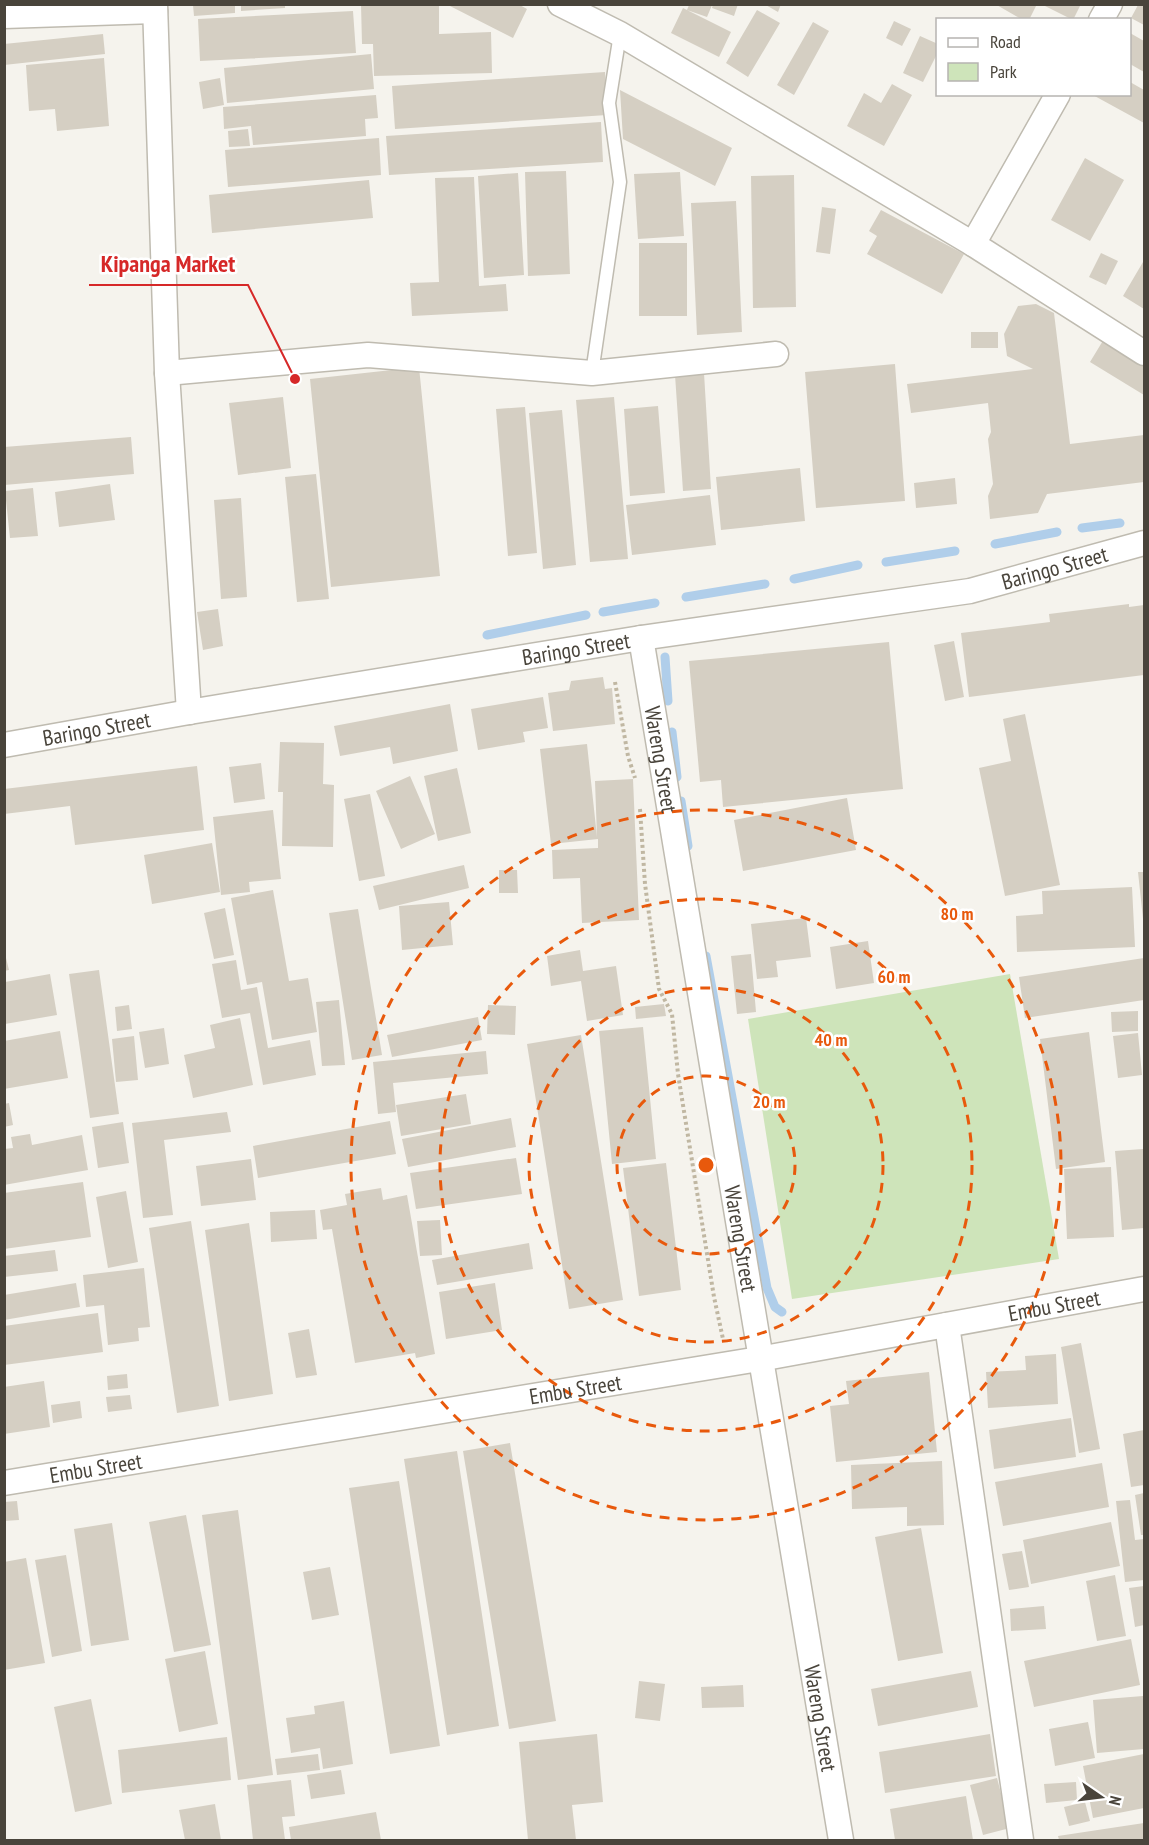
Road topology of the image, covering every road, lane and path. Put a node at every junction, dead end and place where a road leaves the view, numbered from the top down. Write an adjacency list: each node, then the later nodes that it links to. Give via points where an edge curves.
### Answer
1 (560, 4): 6 (street)
2 (1110, 4): 5 (street)
3 (155, 8): 4 (street); 11 (street)
4 (4, 16)
5 (1102, 18)
6 (620, 34): 8 (street); 12 (lane, via 609,103 620,182)
7 (1057, 96): 8 (street)
8 (973, 244): 9 (street)
9 (1144, 352)
10 (776, 354): 12 (street)
11 (167, 373): 12 (street, via 368,355); 16 (street)
12 (592, 373)
13 (1144, 543): 14 (street, Baringo Street, via 970,591)
14 (641, 638): 16 (street, Baringo Street); 22 (street, Wareng Street)
15 (615, 682): 18 (path)
16 (189, 712): 17 (street, Baringo Street)
17 (4, 746)
18 (638, 788)
19 (639, 798): 23 (path, via 658,989 672,1014 678,1074)
20 (1144, 1289): 21 (street, Embu Street)
21 (947, 1325): 22 (street, Embu Street); 26 (street)
22 (759, 1359): 23 (street, Embu Street); 25 (street, Wareng Street)
23 (728, 1364): 24 (street, Embu Street)
24 (4, 1483)
25 (841, 1840)
26 (1022, 1840)

